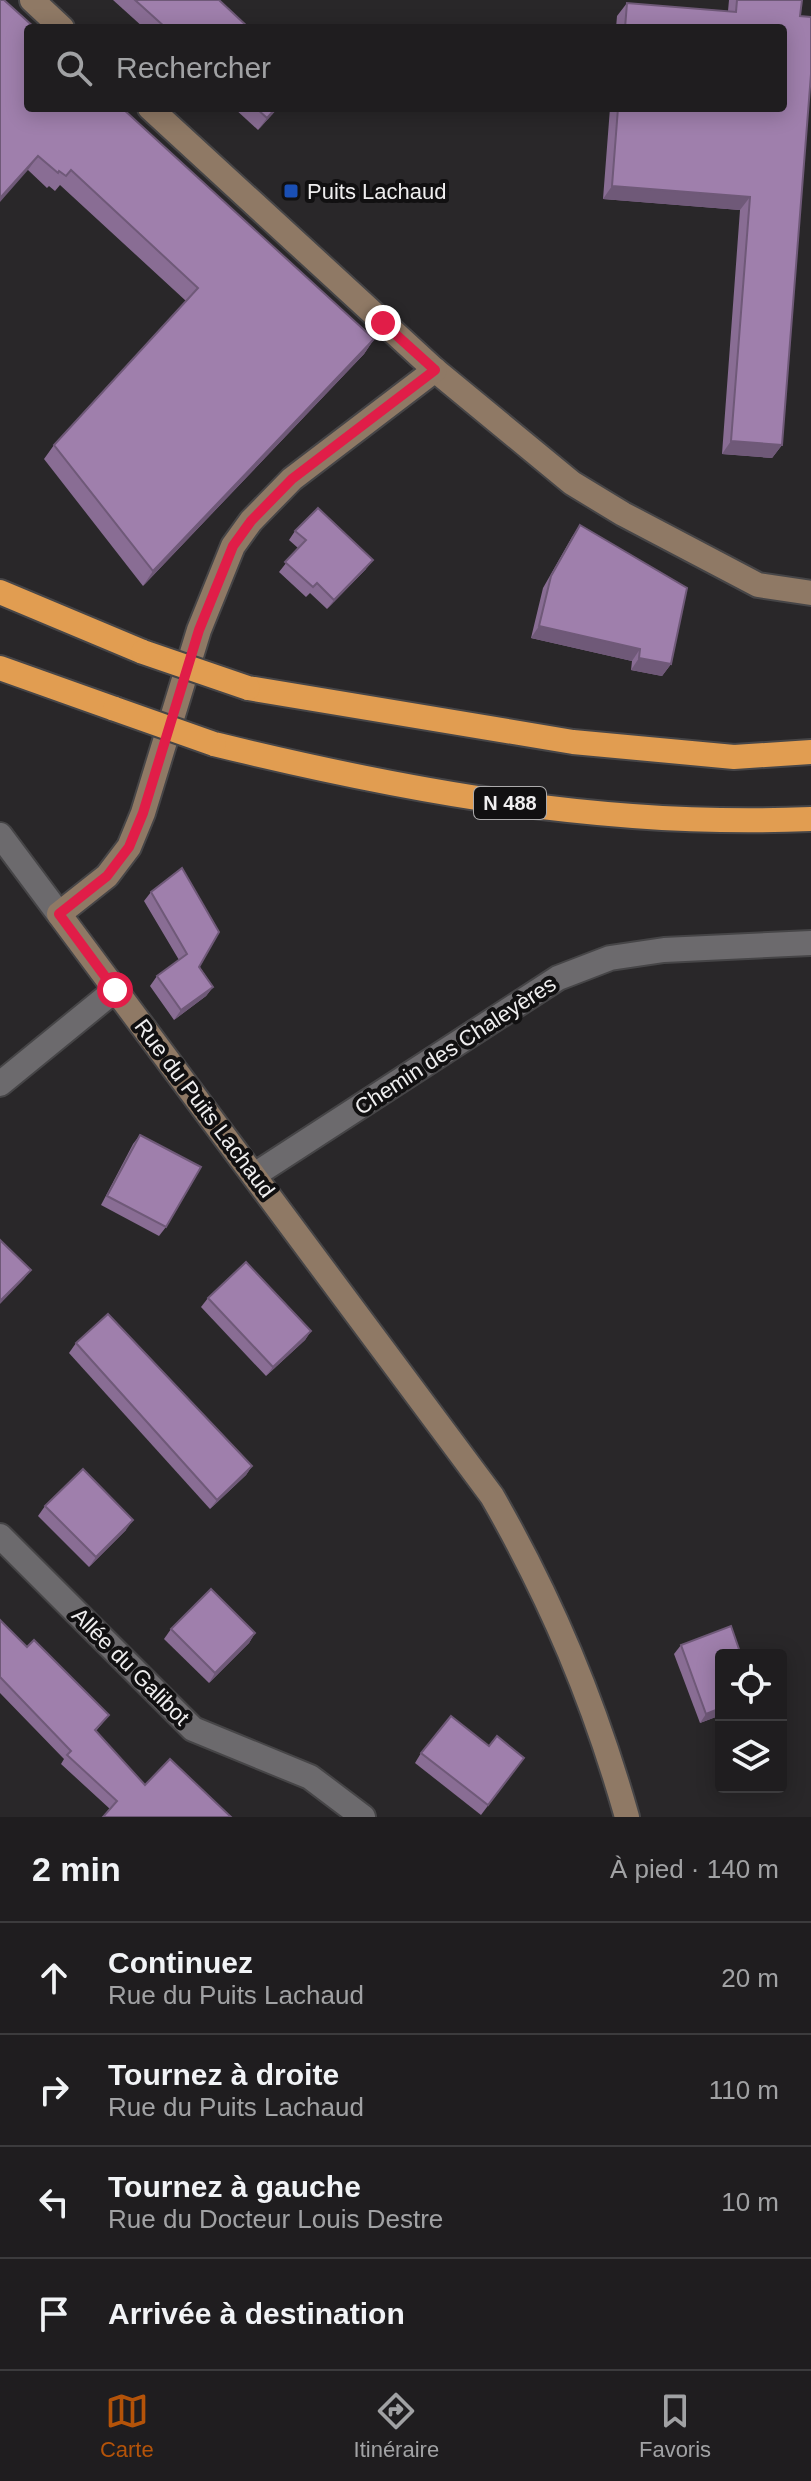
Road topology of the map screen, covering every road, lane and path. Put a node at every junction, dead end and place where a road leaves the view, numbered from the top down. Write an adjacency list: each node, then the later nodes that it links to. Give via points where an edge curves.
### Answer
1 (32, 0): 2 (street)
2 (58, 24)
3 (154, 112): 4 (street)
4 (435, 370): 6 (street, via 572,483 623,514 758,585); 11 (street, via 292,479 251,521 220,573 129,847 107,876)
5 (0, 592): 8 (highway, bridge, via 143,652 248,688 573,742 734,757)
6 (811, 593)
7 (0, 668): 9 (highway, N 488, bridge, via 214,744 444,794 598,815 726,823)
8 (811, 752)
9 (811, 819)
10 (0, 835): 11 (street)
11 (59, 914): 13 (street, Rue du Puits Lachaud)
12 (811, 943): 15 (street, Chemin des Chaleyères, via 664,950 610,958 558,978)
13 (115, 990): 14 (street); 15 (street, Rue du Puits Lachaud)
14 (0, 1084)
15 (256, 1174): 18 (street, Rue du Puits Lachaud, via 492,1496 536,1572 602,1728)
16 (0, 1536): 17 (street, Allée du Galibot, via 193,1729 310,1777)
17 (363, 1817)
18 (627, 1817)

